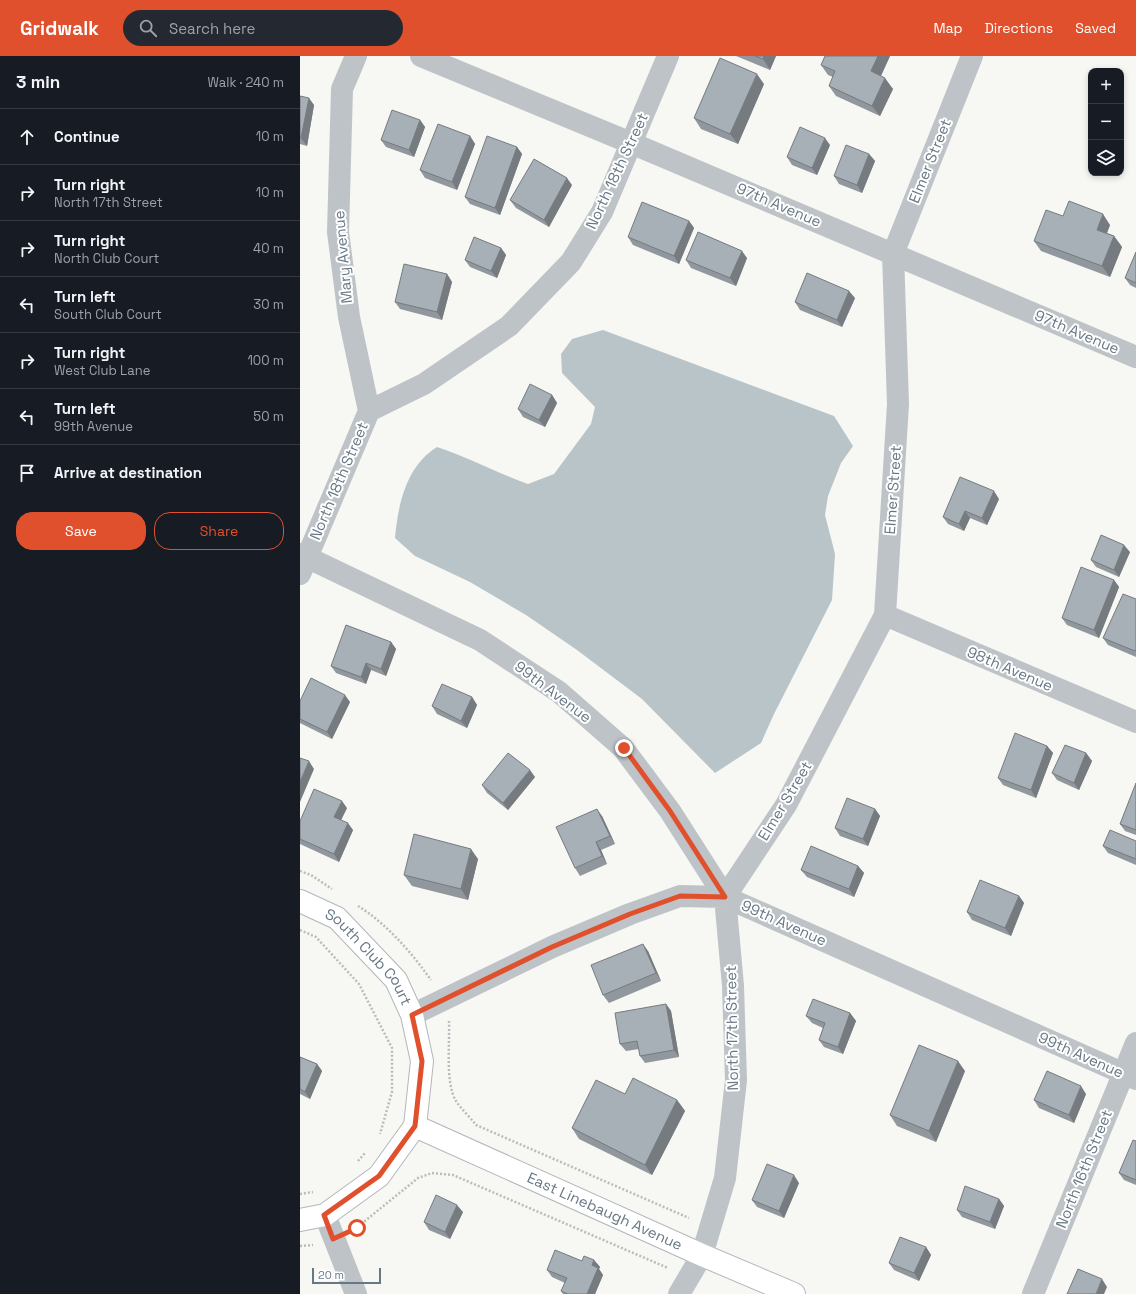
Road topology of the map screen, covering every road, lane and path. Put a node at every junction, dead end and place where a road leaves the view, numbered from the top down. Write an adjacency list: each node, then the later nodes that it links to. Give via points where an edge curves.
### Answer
1 (356, 56): 8 (street, Mary Avenue, via 342,89 338,232 349,318)
2 (421, 56): 5 (street, 97th Avenue)
3 (668, 56): 5 (street, North 18th Street)
4 (972, 56): 6 (street, Elmer Street)
5 (631, 143): 6 (street, 97th Avenue); 8 (street, North 18th Street, via 602,212 571,262 509,326 424,384)
6 (893, 254): 7 (street, 97th Avenue); 10 (street, Elmer Street, via 898,404)
7 (1136, 357)
8 (369, 411): 9 (street, North 18th Street)
9 (302, 562): 12 (street, 99th Avenue, via 480,640 559,692 624,748 670,811)
10 (885, 615): 11 (street, 98th Avenue); 12 (street, Elmer Street, via 786,805)
11 (1136, 722)
12 (725, 897): 15 (street, via 680,896 630,914 552,947); 18 (street, 99th Avenue); 27 (street, North 17th Street, via 733,986 736,1080 725,1178)
13 (300, 902): 15 (street, South Club Court, via 337,918 396,980)
14 (300, 930): 20 (path, via 316,937 360,984 392,1048 392,1092)
15 (412, 1015): 19 (street, South Club Court, via 422,1061)
16 (449, 1018): 27 (path, via 448,1072 455,1100 476,1124)
17 (1136, 1043): 18 (street, North 16th Street)
18 (1130, 1077): 33 (street, North 16th Street)
19 (415, 1126): 25 (street, via 379,1176); 29 (street, East Linebaugh Avenue)
20 (379, 1137)
21 (369, 1148): 22 (path)
22 (354, 1165)
23 (318, 1192): 24 (path)
24 (300, 1194)
25 (324, 1215): 26 (street); 28 (street)
26 (300, 1220)
27 (710, 1226): 29 (street, North 17th Street)
28 (333, 1239): 30 (path, via 357,1228 418,1178 432,1173 453,1175); 31 (street)
29 (702, 1255): 30 (street, North 17th Street); 32 (street, East Linebaugh Avenue)
30 (684, 1286)
31 (356, 1294)
32 (794, 1294)
33 (1033, 1294)

